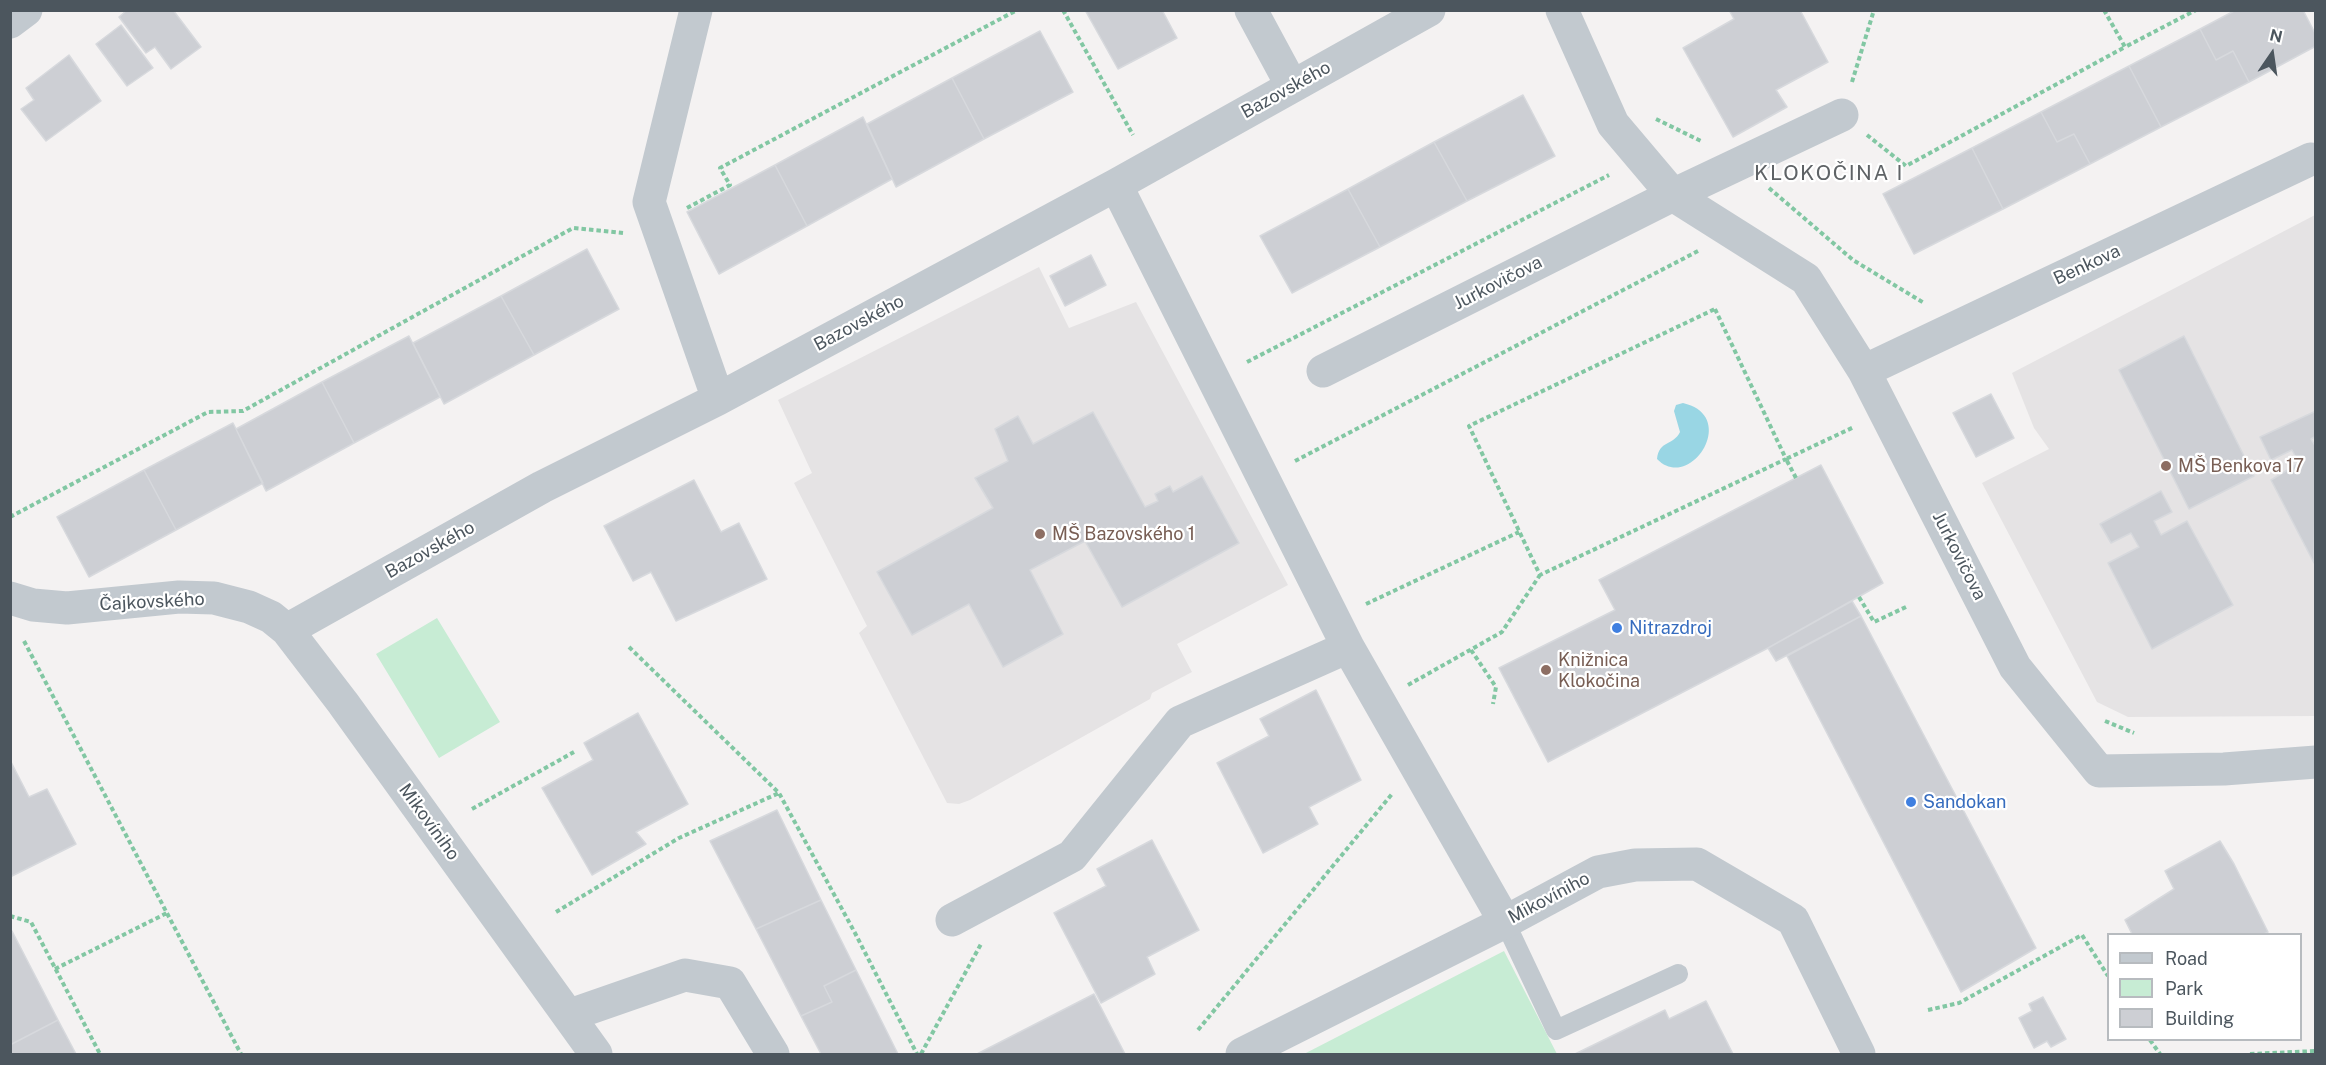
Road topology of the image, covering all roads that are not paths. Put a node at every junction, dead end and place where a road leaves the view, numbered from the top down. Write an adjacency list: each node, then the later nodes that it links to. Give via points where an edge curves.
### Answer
1 (26, 10): 6 (street)
2 (696, 10): 14 (street, via 649,202)
3 (1251, 10): 7 (street)
4 (1429, 10): 7 (street, Bazovského)
5 (1562, 10): 11 (street, Jurkovičova, via 1614,124)
6 (10, 22)
7 (1292, 86): 10 (street, Bazovského)
8 (1842, 115): 11 (street, Jurkovičova)
9 (2311, 159): 13 (street, Benkova)
10 (1116, 185): 14 (street, Bazovského); 17 (street)
11 (1673, 195): 12 (street, Jurkovičova); 13 (street, Jurkovičova, via 1806,279)
12 (1323, 371)
13 (1864, 371): 18 (street, Jurkovičova, via 2015,667 2099,771 2224,769)
14 (718, 399): 16 (street, Bazovského, via 542,487)
15 (10, 598): 16 (street, Čajkovského, via 67,608 179,597 214,598 249,607)
16 (287, 630): 22 (street, Mikovíniho)
17 (1348, 647): 19 (street, via 1180,722 1071,856); 20 (street)
18 (2316, 762)
19 (952, 920)
20 (1505, 922): 21 (lane, via 1556,1030); 25 (street, Mikovíniho); 26 (street, Mikovíniho, via 1598,872 1635,865 1697,864 1793,920)
21 (1678, 974)
22 (570, 1016): 23 (street, Mikovíniho); 24 (street, via 685,975 730,983)
23 (596, 1054)
24 (773, 1054)
25 (1242, 1054)
26 (1859, 1054)

